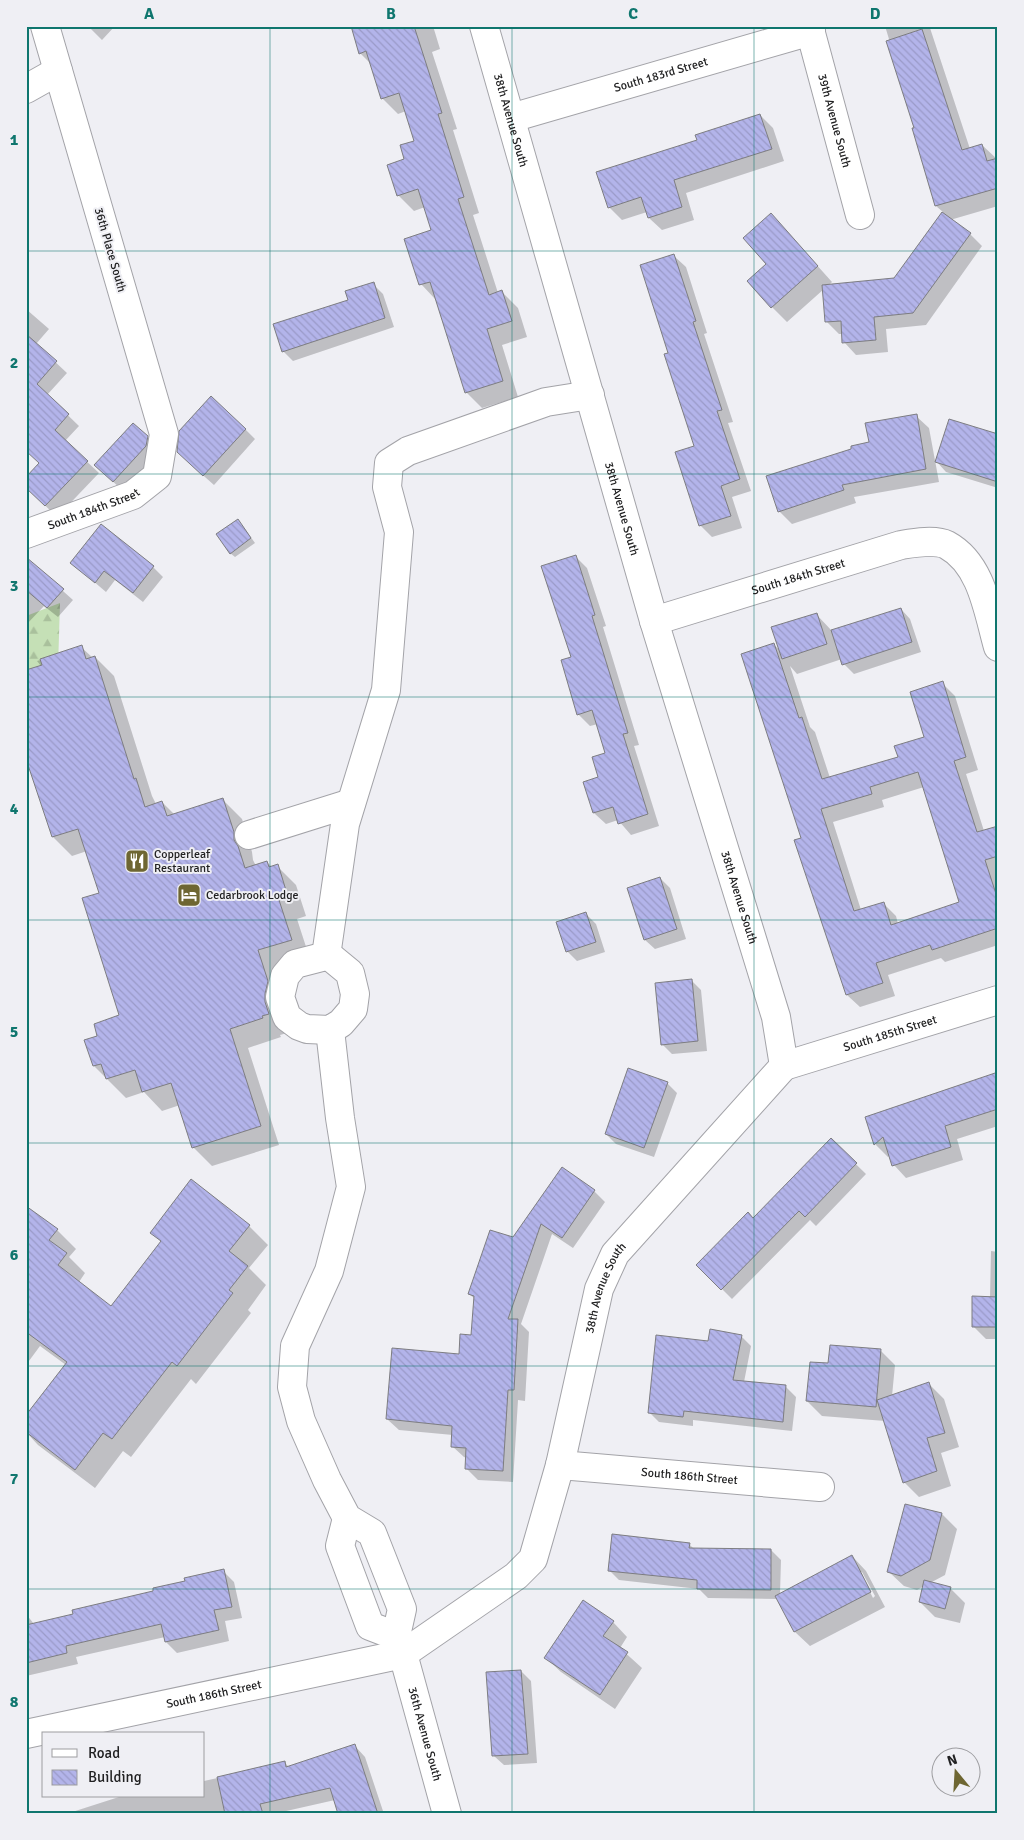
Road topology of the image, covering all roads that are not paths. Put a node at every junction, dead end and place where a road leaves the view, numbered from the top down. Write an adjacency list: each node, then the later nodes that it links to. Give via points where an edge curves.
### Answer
1 (45, 26): 4 (street, 36th Place South)
2 (484, 26): 6 (street, 38th Avenue South)
3 (810, 29): 6 (street, South 183rd Street); 7 (street, 39th Avenue South)
4 (58, 71): 5 (street); 9 (street, 36th Place South, via 164,434)
5 (26, 89)
6 (511, 118): 8 (street, 38th Avenue South)
7 (860, 215)
8 (590, 395): 11 (street, 38th Avenue South); 13 (street, via 546,402 408,451 389,463 387,487 398,532 386,690)
9 (157, 476): 10 (street, South 184th Street, via 133,495)
10 (26, 534)
11 (654, 621): 12 (street, South 184th Street, via 901,545 923,542 946,544 966,561 980,583); 18 (street, 38th Avenue South, via 776,1017)
12 (998, 646)
13 (351, 802): 14 (street); 15 (street)
14 (249, 835)
15 (326, 956): 17 (street, via 350,973 355,994 353,1009); 17 (street, via 295,964 285,976 280,997 287,1017 299,1026)
16 (998, 1000): 18 (street, South 185th Street)
17 (330, 1030): 21 (street, via 352,1187 329,1271 296,1346 292,1387 301,1421)
18 (784, 1066): 19 (street, 38th Avenue South, via 615,1254 599,1288)
19 (560, 1465): 20 (street, South 186th Street); 22 (street, 38th Avenue South, via 533,1560 516,1576)
20 (820, 1488)
21 (348, 1518): 22 (street, 36th Avenue South, via 372,1533 402,1608); 22 (street, via 340,1546 370,1626)
22 (400, 1645): 23 (street, South 186th Street); 24 (street, 36th Avenue South)
23 (26, 1734)
24 (446, 1814)

